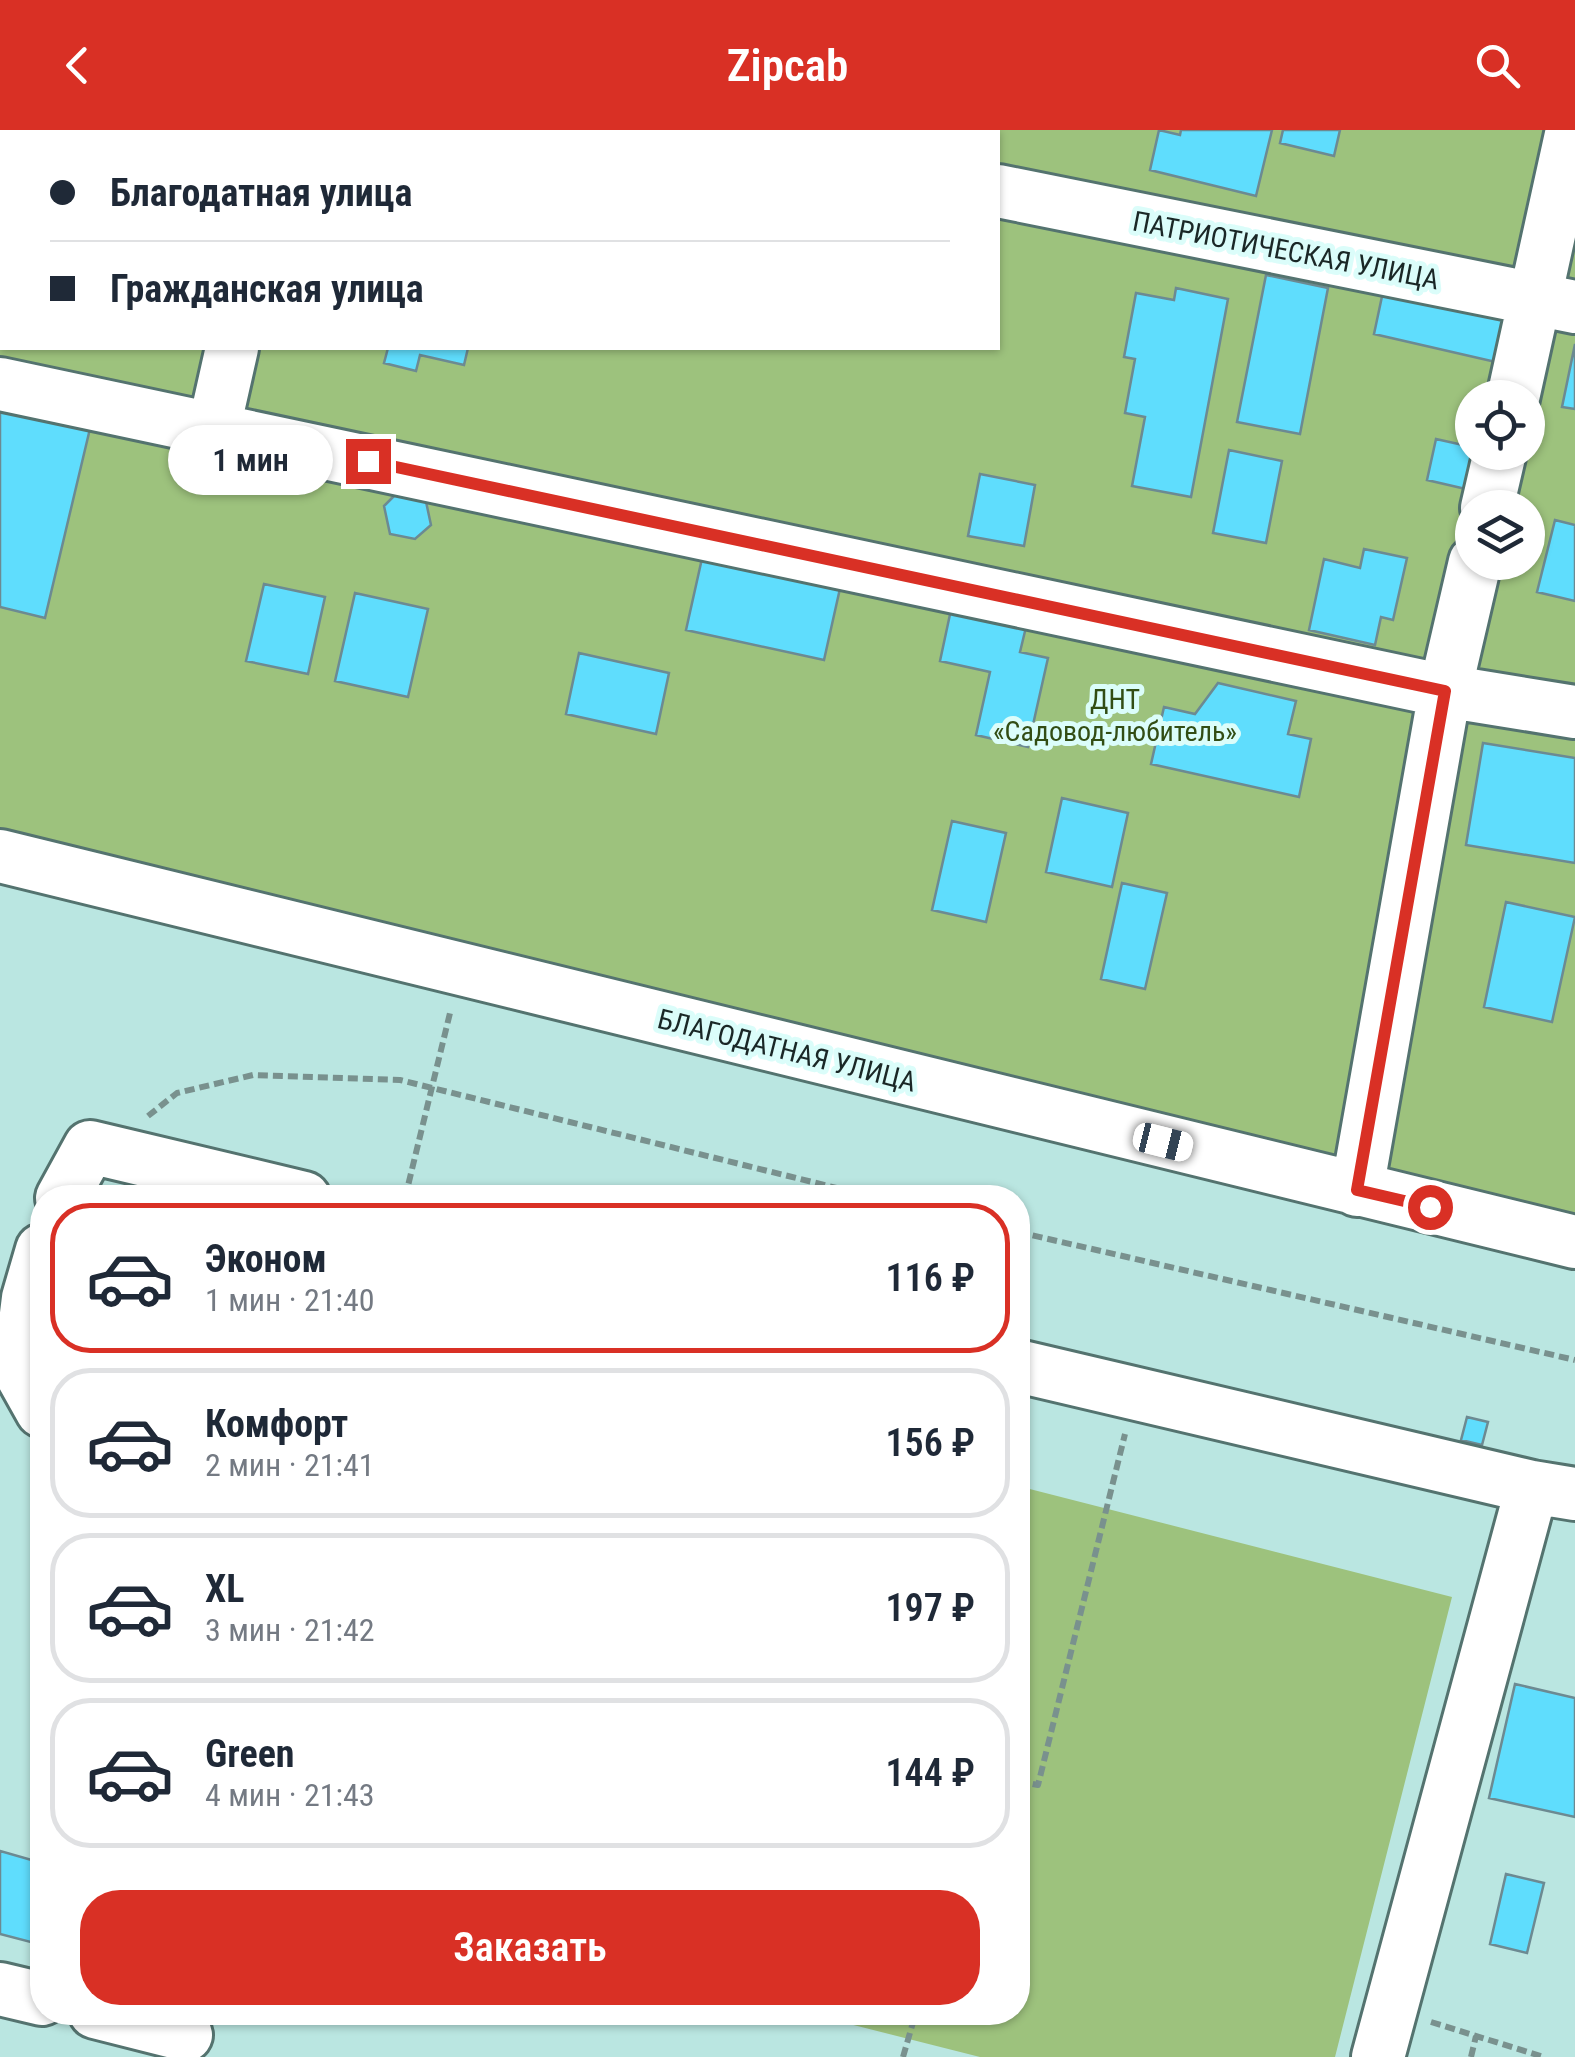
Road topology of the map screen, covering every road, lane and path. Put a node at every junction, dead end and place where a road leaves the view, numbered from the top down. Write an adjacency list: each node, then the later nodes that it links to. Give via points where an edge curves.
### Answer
1 (1572, 130): 3 (street)
2 (1000, 191): 3 (street, ПАТРИОТИЧЕСКАЯ УЛИЦА)
3 (1555, 304): 5 (street)
4 (232, 350): 7 (street)
5 (1521, 380)
6 (0, 384): 7 (street)
7 (214, 428): 9 (street)
8 (1470, 580): 9 (street)
9 (1445, 691): 10 (street); 19 (street)
10 (1575, 712)
11 (0, 856): 19 (street, БЛАГОДАТНАЯ УЛИЦА)
12 (450, 1012): 13 (path)
13 (432, 1088): 14 (path, via 400,1080 253,1075 177,1092 138,1124); 17 (path); 18 (path)
14 (123, 1155): 15 (street, via 90,1147); 16 (street)
15 (69, 1185)
16 (249, 1185)
17 (408, 1185)
18 (825, 1185)
19 (1357, 1190): 21 (street, БЛАГОДАТНАЯ УЛИЦА)
20 (1030, 1235): 23 (path)
21 (1575, 1242)
22 (30, 1291): 25 (street, via 18,1370)
23 (1575, 1360)
24 (1030, 1369): 26 (street)
25 (30, 1390)
26 (1135, 1394): 27 (street); 28 (path, via 1038,1785)
27 (1554, 1490): 33 (street)
28 (1030, 1783)
29 (0, 1989): 30 (street)
30 (30, 1997)
31 (146, 2025): 34 (street)
32 (912, 2025): 36 (path)
33 (1385, 2033): 35 (path)
34 (186, 2035)
35 (1476, 2036): 38 (path); 39 (path)
36 (903, 2056): 37 (path)
37 (895, 2057)
38 (1471, 2057)
39 (1544, 2057)

